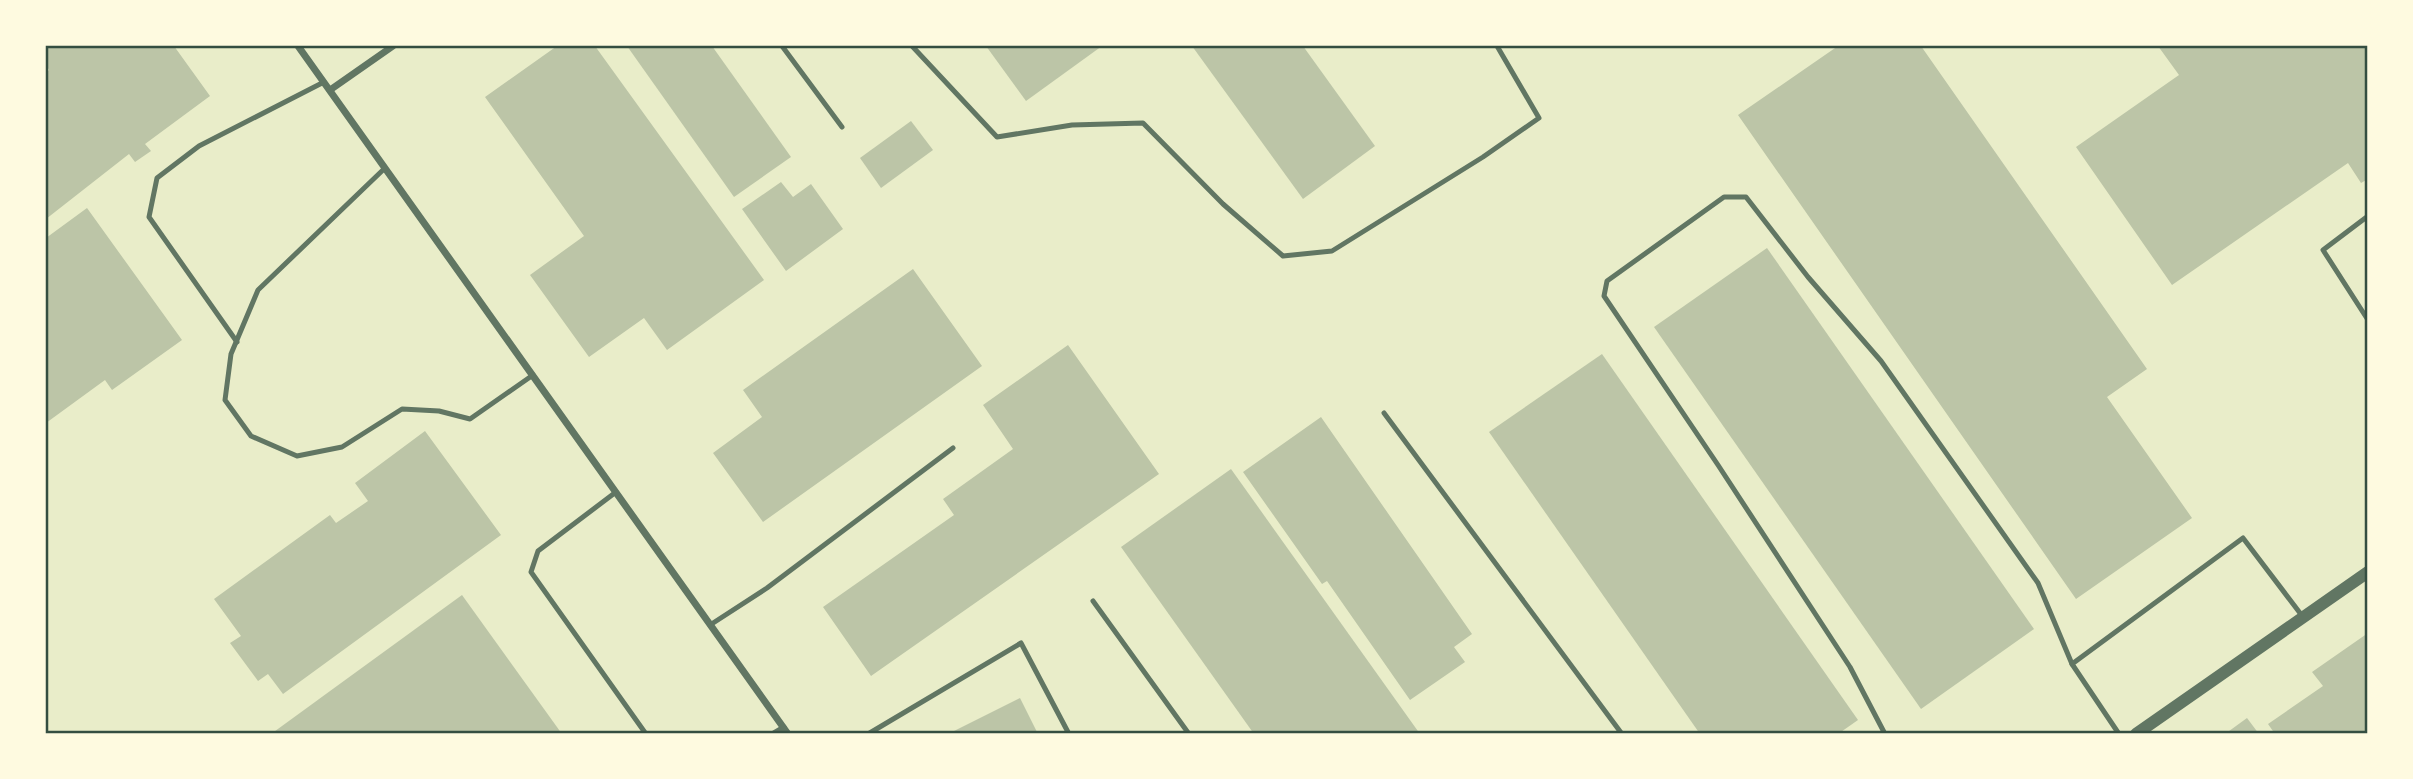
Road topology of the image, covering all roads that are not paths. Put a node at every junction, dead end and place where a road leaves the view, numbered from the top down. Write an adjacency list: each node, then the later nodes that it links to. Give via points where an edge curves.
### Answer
1 (298, 46): 6 (street)
2 (393, 46): 7 (street)
3 (782, 46): 8 (lane)
4 (912, 46): 5 (lane, via 997,137 1072,125 1143,123 1223,204 1283,256 1332,251 1539,118)
5 (1497, 46)
6 (324, 82): 7 (street); 12 (lane, via 199,146 157,178 149,216)
7 (330, 90): 9 (street)
8 (842, 127)
9 (385, 168): 12 (lane, via 258,290); 13 (street)
10 (2368, 216): 11 (lane, via 2323,250)
11 (2368, 320)
12 (237, 342): 13 (lane, via 225,400 251,436 297,456 342,447 402,409 470,419)
13 (533, 375): 16 (street)
14 (1384, 413): 28 (lane)
15 (953, 448): 20 (lane, via 767,588)
16 (616, 492): 20 (street); 23 (lane, via 538,551 531,572)
17 (2368, 572): 19 (street)
18 (1093, 601): 27 (lane)
19 (2302, 617): 21 (lane, via 2243,538); 31 (street)
20 (710, 625): 22 (street)
21 (2072, 664): 29 (lane, via 2038,583 1881,360 1746,197 1724,197 1607,281 1604,296 1850,667); 30 (lane)
22 (786, 730): 24 (lane)
23 (646, 733)
24 (772, 733)
25 (868, 733): 26 (lane, via 1021,643)
26 (1069, 733)
27 (1189, 733)
28 (1622, 733)
29 (1885, 733)
30 (2119, 733)
31 (2136, 733)

